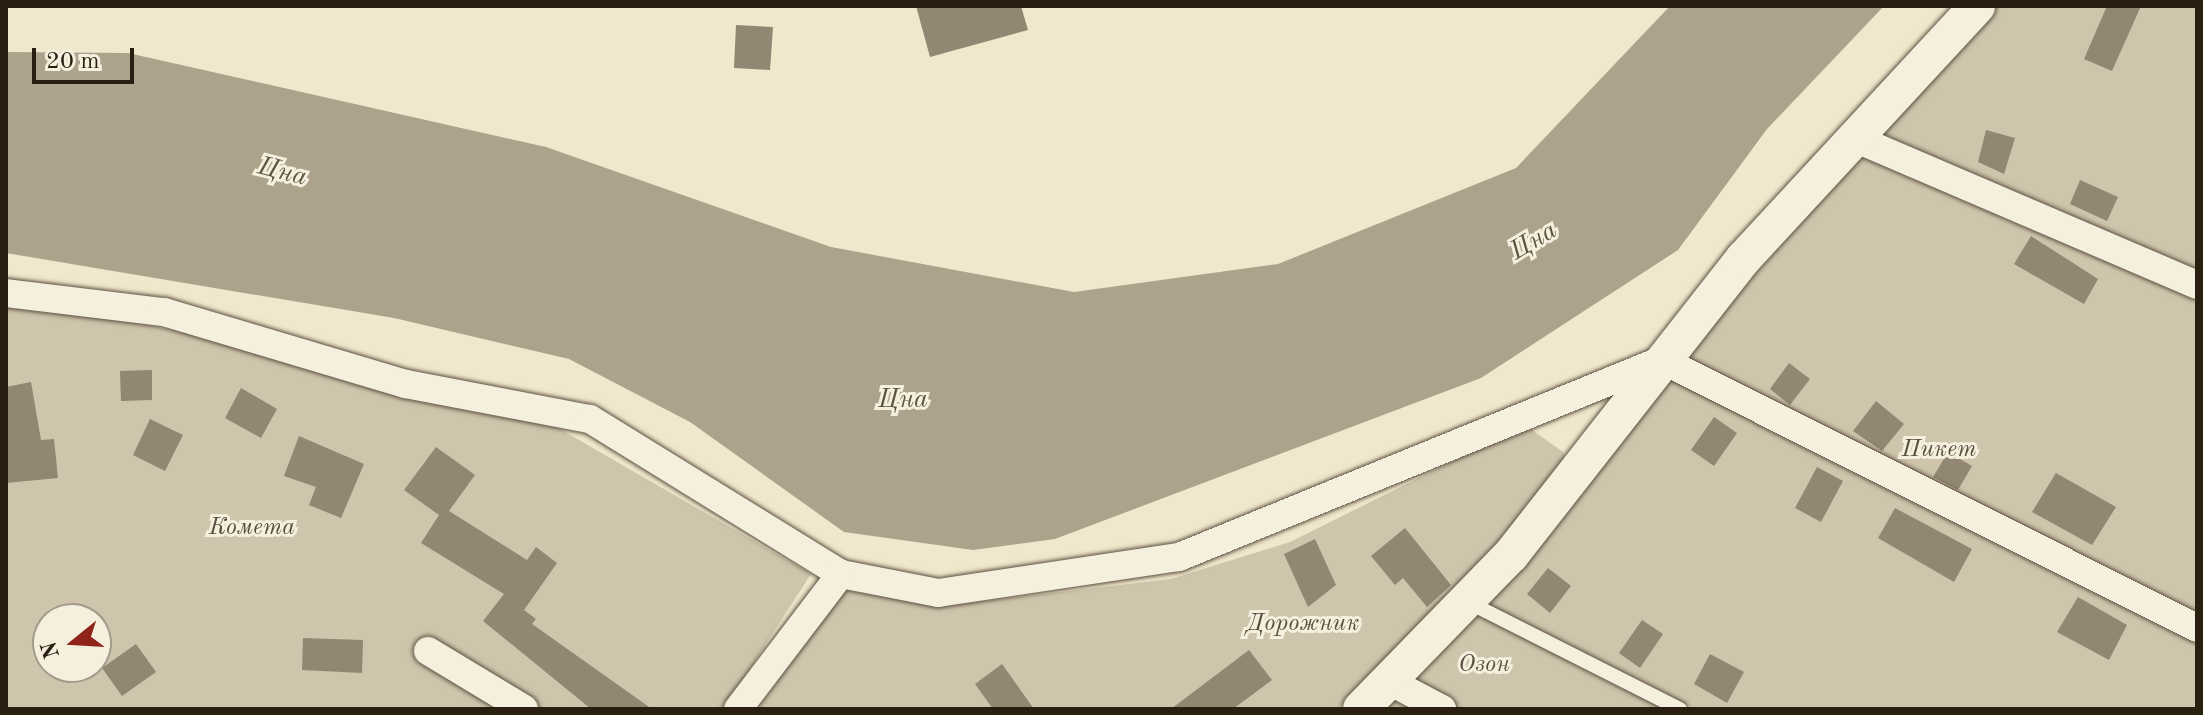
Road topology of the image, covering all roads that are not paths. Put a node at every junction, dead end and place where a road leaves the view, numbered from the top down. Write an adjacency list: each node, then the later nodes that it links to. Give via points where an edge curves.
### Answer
1 (1977, 6): 2 (street)
2 (1854, 138): 3 (street); 5 (street)
3 (2197, 285)
4 (6, 293): 6 (street, via 164,312 406,384 590,419)
5 (1662, 360): 6 (street, via 1179,557 938,593); 7 (street, via 1511,555); 8 (street)
6 (841, 574): 12 (street)
7 (1466, 601): 10 (street); 15 (lane)
8 (2197, 628)
9 (428, 651): 11 (street)
10 (1391, 682): 13 (street); 14 (street)
11 (524, 709)
12 (738, 709)
13 (1361, 709)
14 (1442, 709)
15 (1680, 709)

